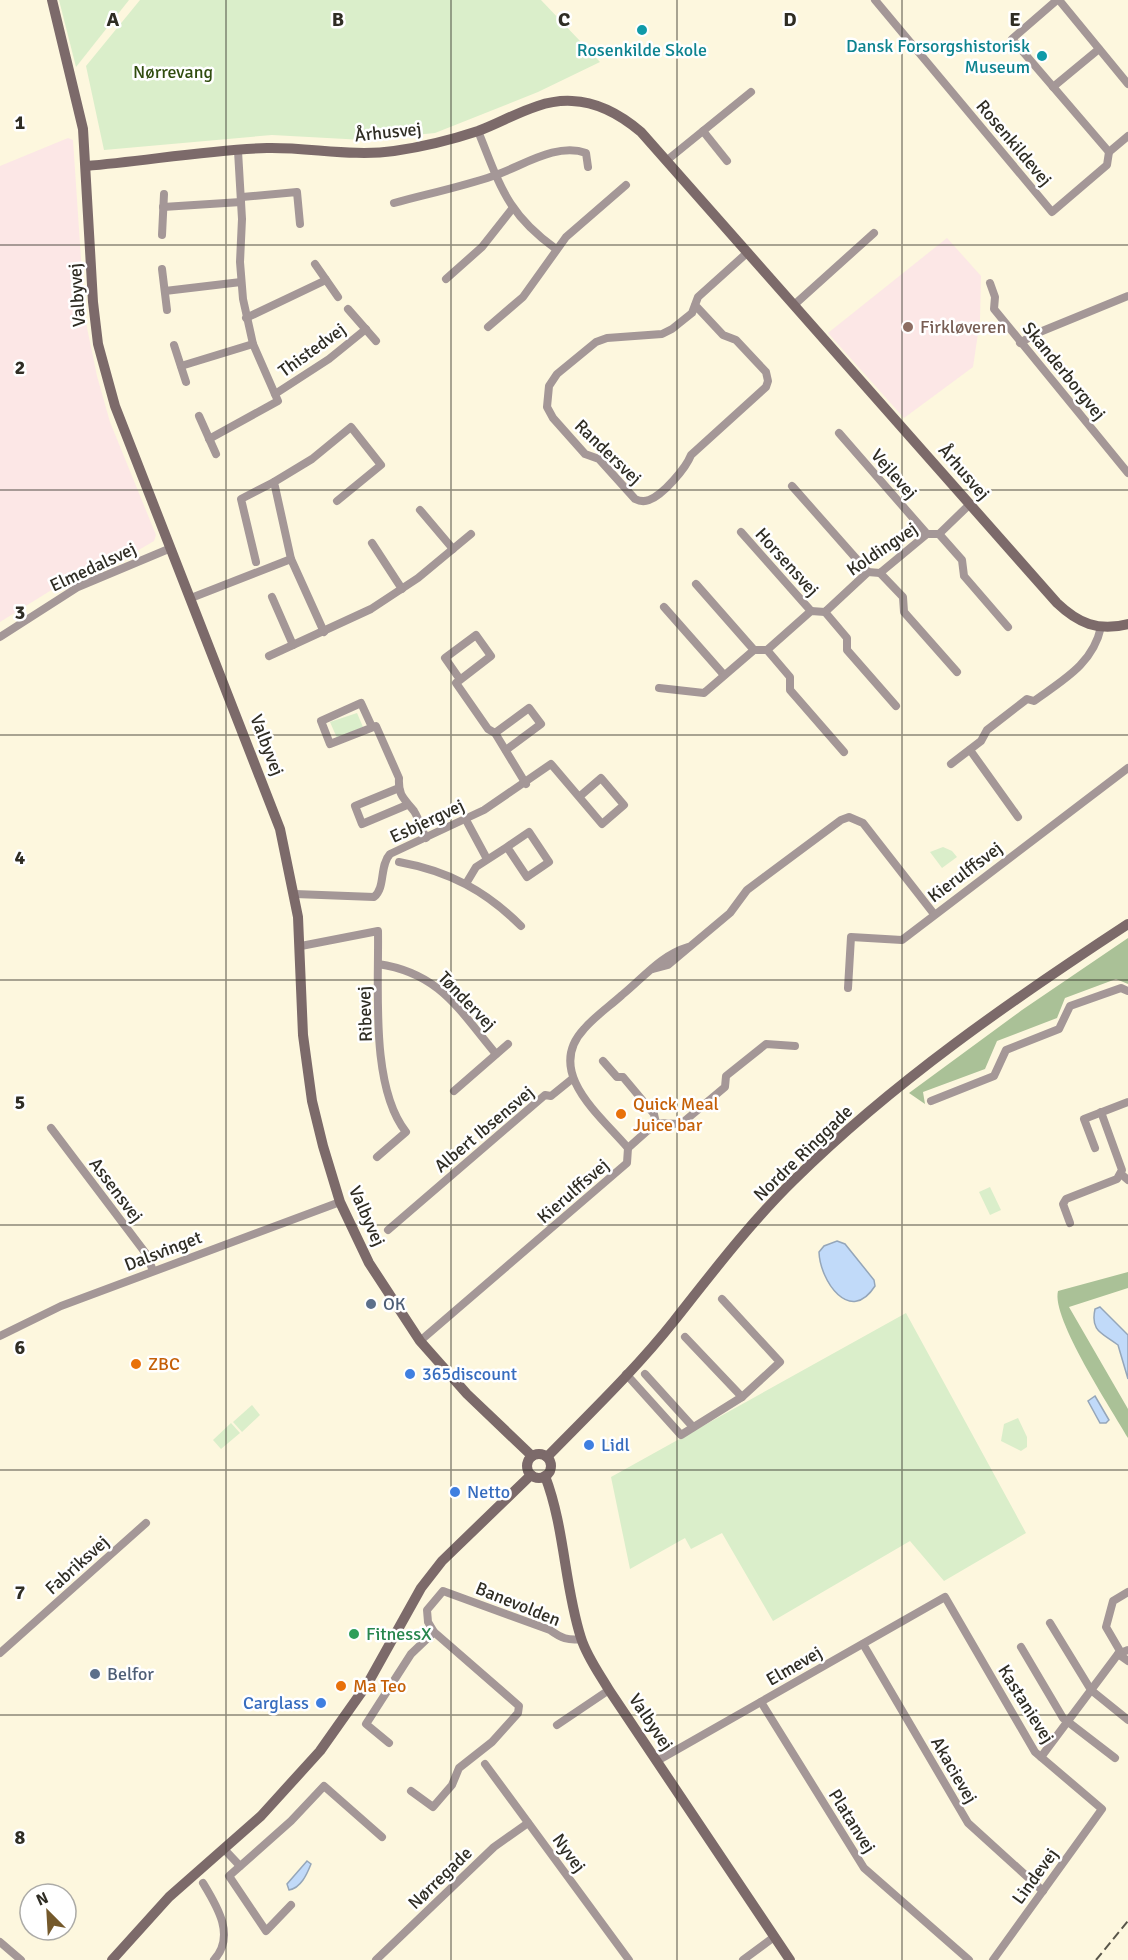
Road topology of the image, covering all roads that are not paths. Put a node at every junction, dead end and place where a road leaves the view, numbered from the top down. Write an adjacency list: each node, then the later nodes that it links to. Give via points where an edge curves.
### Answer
1 (52, 0): 15 (street, Valbyvej, via 83,129)
2 (875, 0): 12 (street, Rosenkildevej, via 1052,212 1107,165)
3 (1058, 0): 4 (street); 6 (street, via 1012,39)
4 (1099, 49): 5 (street); 6 (street)
5 (1128, 84)
6 (1053, 87): 12 (street)
7 (751, 92): 9 (street)
8 (478, 131): 11 (street, Århusvej, via 392,151); 13 (street, Århusvej, via 552,102 591,104 626,120); 17 (street)
9 (703, 131): 13 (street); 14 (street)
10 (1128, 136): 12 (street, Rosenkildevej)
11 (238, 151): 15 (street, Århusvej); 20 (street, Thistedvej)
12 (1109, 152)
13 (666, 161): 28 (street, Århusvej)
14 (726, 161)
15 (86, 166): 67 (street, Valbyvej, via 93,302 104,372)
16 (588, 167): 17 (street, via 586,153 578,150 532,159)
17 (495, 176): 21 (street); 23 (street)
18 (626, 185): 27 (street)
19 (164, 194): 22 (street)
20 (242, 199): 22 (street); 24 (street, via 297,192); 33 (street, Thistedvej)
21 (394, 203)
22 (163, 207): 26 (street)
23 (512, 209): 27 (street, via 534,234); 31 (street, via 482,247)
24 (300, 224)
25 (874, 233): 39 (street)
26 (162, 235)
27 (556, 249): 43 (street, via 523,297)
28 (748, 252): 38 (street, Randersvej, via 698,297); 39 (street, Århusvej)
29 (315, 264): 32 (street, Thistedvej)
30 (162, 269): 35 (street)
31 (446, 279)
32 (326, 280): 37 (street, Thistedvej); 42 (street)
33 (241, 282): 35 (street); 42 (street, Thistedvej)
34 (990, 282): 46 (street, Skanderborgvej, via 994,309)
35 (165, 291): 41 (street)
36 (1128, 296): 46 (street)
37 (338, 297)
38 (695, 305): 38 (street, Randersvej, via 692,313 662,334 596,342 557,374 546,396 553,418 585,454 599,459 635,499 650,500 687,468 691,455 768,381 766,372 736,340 723,335)
39 (794, 305): 60 (street, Århusvej)
40 (348, 309): 44 (street, Thistedvej)
41 (166, 310)
42 (246, 318): 47 (street, Thistedvej)
43 (488, 327)
44 (366, 329): 45 (street, Thistedvej); 51 (street, Thistedvej)
45 (376, 341)
46 (1020, 343): 56 (street, Skanderborgvej)
47 (253, 344): 49 (street); 51 (street, Thistedvej)
48 (174, 345): 49 (street)
49 (181, 366): 50 (street)
50 (186, 382)
51 (275, 394): 54 (street, Thistedvej, via 278,401)
52 (199, 416): 54 (street)
53 (839, 433): 64 (street, Vejlevej)
54 (209, 439): 55 (street)
55 (216, 454)
56 (1128, 473)
57 (274, 482): 59 (street, via 312,459 351,427 381,465); 69 (street); 70 (street, via 241,500)
58 (792, 486): 71 (street)
59 (337, 501)
60 (970, 504): 65 (street, Koldingvej); 82 (street, Århusvej, via 1057,603 1085,624)
61 (420, 510): 68 (street)
62 (741, 532): 78 (street, Horsensvej)
63 (471, 534): 68 (street)
64 (927, 534): 65 (street, Koldingvej); 72 (street, Koldingvej)
65 (939, 534): 81 (street, via 962,560 963,576)
66 (372, 543): 74 (street)
67 (171, 548): 76 (street, Valbyvej); 84 (street, Elmedalsvej, via 78,587)
68 (453, 549): 74 (street)
69 (291, 559): 76 (street); 83 (street)
70 (256, 562)
71 (868, 572): 72 (street, Koldingvej); 79 (street, Koldingvej)
72 (880, 573): 89 (street, via 903,597 904,612)
73 (696, 584): 86 (street)
74 (402, 589): 83 (street)
75 (272, 597): 85 (street)
76 (191, 598): 112 (street, Valbyvej, via 269,795)
77 (664, 607): 90 (street)
78 (811, 611): 79 (street); 87 (street)
79 (825, 612): 93 (street, via 847,638 847,650)
80 (1128, 624): 82 (street, Århusvej)
81 (1008, 627)
82 (1101, 627): 97 (street, via 1083,665 1034,701 1027,699 1019,705 987,730)
83 (324, 632): 85 (street)
84 (0, 637)
85 (293, 645): 88 (street)
86 (754, 650): 87 (street); 90 (street)
87 (767, 650): 98 (street, via 790,677 790,690)
88 (269, 656)
89 (957, 672)
90 (724, 675): 92 (street, via 704,693)
91 (459, 678): 91 (street, via 491,656 476,635 445,658); 95 (street, via 456,683 488,729)
92 (659, 688)
93 (896, 706)
94 (372, 727): 94 (street, via 330,744 321,721 361,704); 102 (street, via 376,726 399,778)
95 (495, 733): 96 (street); 96 (street, via 529,708 541,724)
96 (506, 750): 101 (street)
97 (970, 750): 99 (street); 105 (street)
98 (844, 752)
99 (951, 764)
100 (1128, 768): 113 (street, Kierulffsvej)
101 (526, 784): 103 (street, Esbjergvej, via 551,764); 106 (street, Esbjergvej)
102 (399, 788): 104 (street); 104 (street, via 355,806 362,824)
103 (579, 797): 103 (street, via 602,824 624,805 602,778)
104 (407, 805): 107 (street, via 414,810)
105 (1018, 817)
106 (466, 820): 107 (street, Esbjergvej); 109 (street)
107 (426, 838): 112 (street, Esbjergvej, via 387,857 379,892 374,897)
108 (507, 847): 108 (street, via 529,832 549,862 527,877); 109 (street)
109 (487, 859): 111 (street, via 476,867)
110 (399, 862): 111 (street)
111 (467, 882): 115 (street)
112 (295, 894): 116 (street, Valbyvej)
113 (934, 914): 118 (street, Kierulffsvej, via 902,940 851,937); 124 (street, via 863,824 849,817 841,820 747,890 730,913 668,965 653,969 578,1036 570,1059)
114 (1128, 924): 144 (street, Nordre Ringgade, via 1022,996 847,1131 749,1228 674,1322)
115 (521, 926)
116 (301, 946): 117 (street, Ribevej, via 378,931); 136 (street, Valbyvej, via 303,1035 312,1101)
117 (378, 964): 122 (street, Tøndervej, via 402,968 435,984); 133 (street, Ribevej, via 383,1071 393,1112 406,1132)
118 (848, 988)
119 (1128, 991): 126 (street, via 1121,988 1070,1006 1059,1029 1006,1050 994,1076)
120 (508, 1044): 122 (street, Tøndervej)
121 (795, 1046): 129 (street, via 766,1044 726,1076 725,1087 681,1125)
122 (496, 1054): 125 (street, Tøndervej)
123 (603, 1061): 129 (street, via 617,1077 623,1077 654,1114)
124 (572, 1079): 131 (street); 138 (street, Albert Ibsensvej, via 551,1096 545,1095)
125 (454, 1091)
126 (931, 1101)
127 (1128, 1102): 128 (street)
128 (1101, 1112): 132 (street, via 1084,1119); 134 (street, via 1123,1164)
129 (656, 1123): 131 (street, Kierulffsvej)
130 (51, 1128): 139 (street, Assensvej, via 147,1255)
131 (628, 1148): 143 (street, Kierulffsvej, via 627,1163)
132 (1095, 1148)
133 (377, 1157)
134 (1121, 1174): 135 (street); 137 (street, via 1066,1199 1063,1204)
135 (1128, 1180)
136 (340, 1202): 139 (street, Dalsvinget); 143 (street, Valbyvej, via 369,1263)
137 (1070, 1223)
138 (388, 1230)
139 (153, 1271): 141 (street, Dalsvinget, via 33,1317)
140 (722, 1299): 146 (street, via 780,1362)
141 (0, 1336)
142 (685, 1337): 146 (street)
143 (420, 1341): 148 (street, Valbyvej)
144 (626, 1374): 147 (street, via 681,1435); 149 (street, Nordre Ringgade)
145 (645, 1374): 147 (street)
146 (742, 1397): 147 (street)
147 (693, 1427)
148 (532, 1456): 149 (street); 150 (street, via 527,1465)
149 (548, 1457): 151 (street, via 551,1467)
150 (531, 1475): 151 (street); 178 (street, via 442,1561 421,1588 368,1683 320,1751 289,1788)
151 (545, 1476): 157 (street, Valbyvej)
152 (146, 1523): 161 (street, Fabriksvej)
153 (1128, 1592): 160 (street, via 1113,1600 1106,1627)
154 (945, 1597): 158 (street, Elmevej); 170 (street, Kastanievej)
155 (1050, 1623): 164 (street)
156 (434, 1632): 157 (street, Banevolden, via 427,1610 443,1591 550,1630 561,1638); 169 (street, via 411,1654 366,1724); 174 (street, via 519,1706 518,1713 492,1742 459,1768 452,1785 433,1807)
157 (582, 1639): 163 (street, Valbyvej)
158 (863, 1644): 165 (street, Elmevej); 181 (street, Akacievej, via 968,1823)
159 (1021, 1647): 167 (street)
160 (1122, 1651): 162 (street); 164 (street)
161 (0, 1653)
162 (1128, 1661)
163 (609, 1690): 168 (street); 172 (street, Valbyvej)
164 (1091, 1690): 166 (street); 167 (street)
165 (761, 1702): 172 (street, Elmevej); 192 (street, Platanvej, via 864,1868)
166 (1128, 1720)
167 (1068, 1723): 170 (street); 171 (street)
168 (557, 1725)
169 (389, 1743)
170 (1041, 1757): 175 (street, Kastanievej)
171 (1115, 1758)
172 (657, 1761): 183 (street, Valbyvej)
173 (485, 1764): 176 (street, Nyvej)
174 (411, 1791)
175 (1102, 1809): 181 (street, Lindevej)
176 (528, 1822): 188 (street, Nørregade, via 494,1847); 189 (street, Nyvej)
177 (382, 1837): 179 (street, via 324,1786)
178 (224, 1849): 179 (street); 186 (street, via 169,1897)
179 (240, 1866): 182 (street, via 229,1876 266,1931)
180 (203, 1883): 187 (street, via 220,1911 225,1944)
181 (1043, 1891): 193 (street, Lindevej)
182 (291, 1905)
183 (774, 1937): 190 (street); 191 (street, Valbyvej)
184 (0, 1942): 185 (street)
185 (21, 1960)
186 (112, 1960)
187 (214, 1960)
188 (376, 1960)
189 (629, 1960)
190 (743, 1960)
191 (790, 1960)
192 (969, 1960)
193 (993, 1960)

